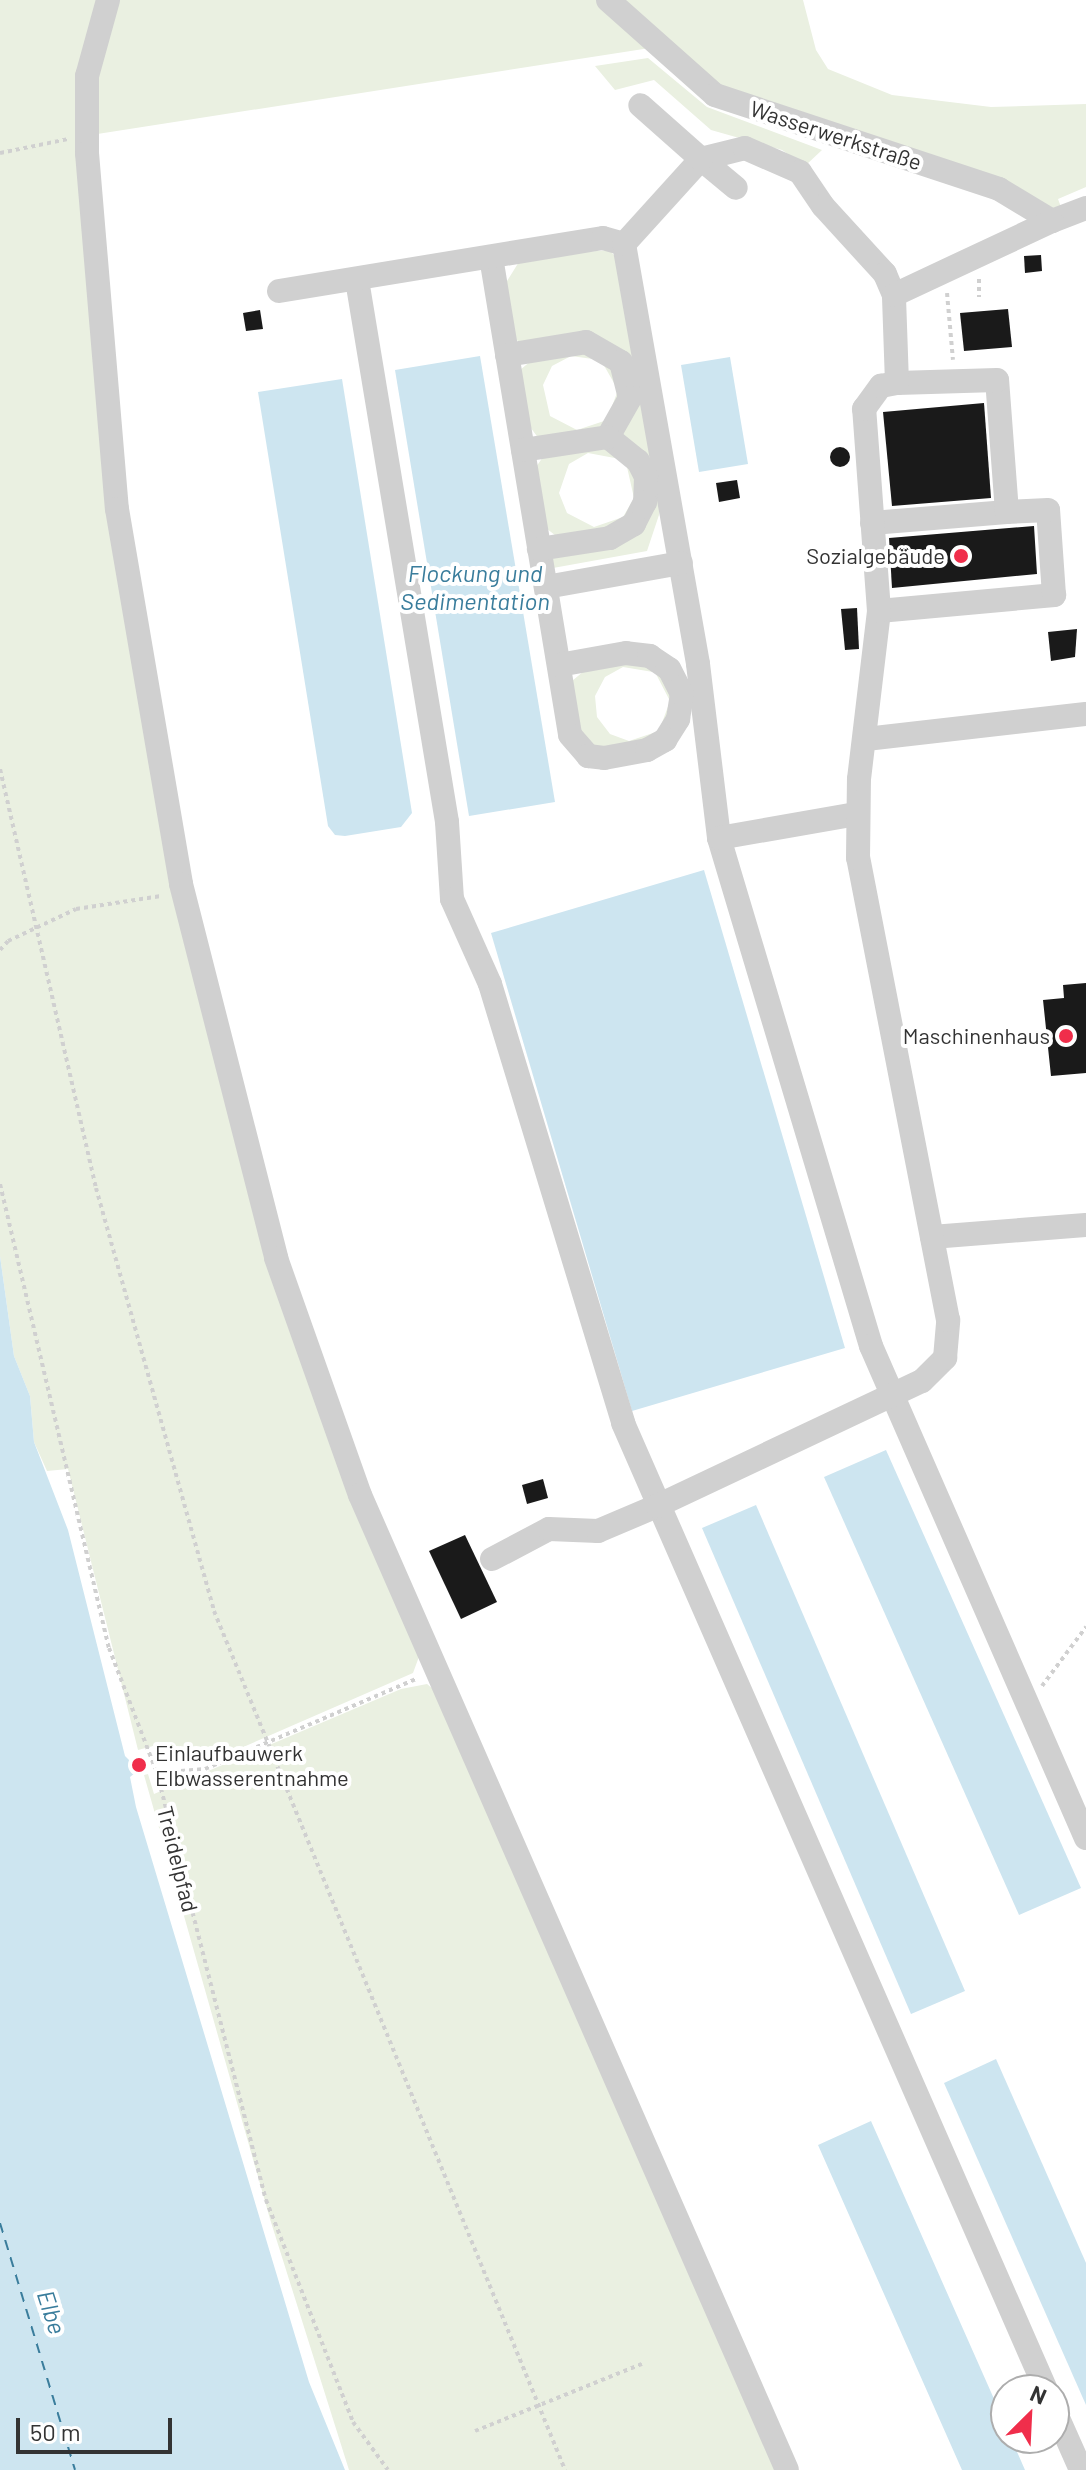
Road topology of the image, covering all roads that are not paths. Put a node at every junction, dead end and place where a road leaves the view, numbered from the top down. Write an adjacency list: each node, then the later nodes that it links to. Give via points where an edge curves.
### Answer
1 (108, 0): 36 (street, via 87,76 87,136 117,509 183,891 276,1258 360,1495)
2 (608, 0): 7 (street, Wasserwerkstraße, via 715,95 999,189)
3 (640, 105): 4 (street)
4 (701, 159): 5 (street); 8 (street); 12 (street, via 745,148 800,172 823,206 885,274)
5 (736, 188)
6 (1086, 208): 7 (street)
7 (1052, 221): 12 (street)
8 (624, 244): 9 (street, via 603,238); 20 (street)
9 (491, 257): 10 (street); 13 (street)
10 (357, 280): 11 (street); 31 (street, via 447,822 452,899 490,984 623,1423)
11 (279, 291)
12 (894, 295): 14 (street)
13 (507, 355): 15 (street, via 586,342 621,362 630,398); 16 (street)
14 (897, 383): 17 (street, via 997,380); 18 (street, via 881,386 864,409)
15 (608, 437): 16 (street); 19 (street, via 638,461 646,477 645,502 634,524 610,538)
16 (523, 450): 19 (street)
17 (1007, 512): 18 (street); 22 (street, via 1048,510 1054,595)
18 (872, 523): 22 (street)
19 (539, 549): 21 (street)
20 (681, 563): 21 (street); 27 (street)
21 (546, 587): 23 (street)
22 (879, 611): 25 (street, via 868,678)
23 (559, 665): 23 (street, via 570,735 588,756 647,750 665,740 678,719 682,694 669,669 650,656 626,653)
24 (1086, 714): 25 (street)
25 (866, 739): 26 (street)
26 (857, 814): 27 (street); 29 (street, via 858,858)
27 (719, 838): 30 (street, via 871,1346)
28 (1086, 1225): 29 (street)
29 (932, 1237): 30 (street, via 950,1346 939,1367)
30 (891, 1394): 31 (street); 33 (street)
31 (657, 1506): 32 (street, via 598,1531 549,1529); 34 (street)
32 (492, 1559)
33 (1086, 1838)
34 (1039, 2374)
35 (1070, 2445): 37 (street)
36 (787, 2470)
37 (1081, 2470)

